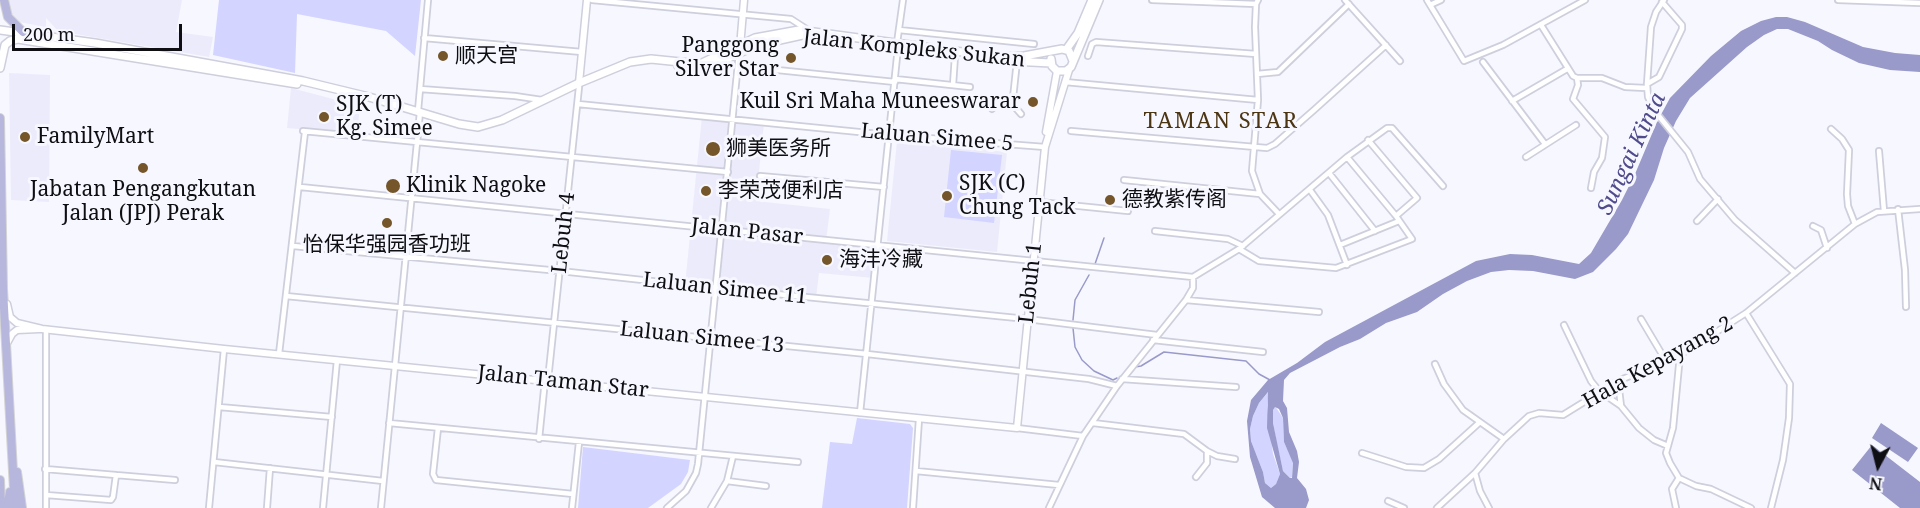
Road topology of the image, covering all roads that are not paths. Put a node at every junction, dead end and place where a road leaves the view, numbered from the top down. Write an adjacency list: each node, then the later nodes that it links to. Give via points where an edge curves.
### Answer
1 (4, 0): 23 (main road, via 8,17)
2 (428, 0): 24 (street)
3 (587, 0): 31 (street, Lebuh 4)
4 (592, 0): 18 (street)
5 (744, 0): 18 (street)
6 (903, 0): 22 (street)
7 (1093, 0): 30 (main road); 39 (main road)
8 (1152, 0): 14 (street)
9 (1441, 0): 17 (street)
10 (1585, 0): 19 (street)
11 (1838, 0): 13 (street)
12 (1663, 1): 55 (street, via 1651,27); 55 (street, via 1682,28 1659,77)
13 (1871, 1): 16 (street)
14 (1257, 2): 33 (street)
15 (1347, 2): 28 (street); 49 (street, via 1278,72)
16 (1917, 2)
17 (1429, 3): 19 (street, via 1464,61)
18 (743, 14): 21 (street, via 791,19); 29 (street)
19 (1541, 25): 46 (street)
20 (0, 30): 23 (main road, Jalan Kompleks Sukan)
21 (808, 30): 27 (main road, Jalan Kompleks Sukan); 29 (main road, Jalan Kompleks Sukan, via 756,38)
22 (899, 30): 26 (street); 27 (street)
23 (23, 32): 25 (main road, Jalan Kompleks Sukan)
24 (424, 38): 31 (street); 57 (street)
25 (95, 43): 34 (main road, Jalan Kompleks Sukan); 37 (main road, via 100,49)
26 (1034, 44)
27 (898, 45): 29 (main road, Jalan Kompleks Sukan, via 799,35); 32 (main road, Jalan Kompleks Sukan, via 999,57); 35 (main road, Jalan Kompleks Sukan); 51 (street)
28 (1386, 45): 40 (street); 76 (street, via 1275,144)
29 (739, 49): 43 (street); 53 (main road, Jalan Kompleks Sukan, via 714,66 700,69 647,62 632,64)
30 (1066, 50): 32 (main road, Jalan Kompleks Sukan); 39 (main road)
31 (582, 52): 53 (street, Lebuh 4)
32 (1054, 52): 42 (main road, Jalan Kompleks Sukan)
33 (1256, 54): 36 (street, via 1096,42); 49 (street)
34 (164, 55): 45 (main road, via 197,64); 64 (main road, Jalan Kompleks Sukan, via 303,81)
35 (955, 56): 38 (main road, Jalan Kompleks Sukan); 54 (street)
36 (1088, 56)
37 (127, 57): 44 (main road, Jalan Kompleks Sukan, via 18,39 5,45); 45 (main road, Jalan Kompleks Sukan)
38 (1017, 61): 42 (main road, Jalan Kompleks Sukan); 62 (street)
39 (1073, 61): 48 (main road)
40 (1400, 61)
41 (1483, 62): 60 (street)
42 (1051, 63): 47 (main road, Jalan Kompleks Sukan)
43 (738, 66): 51 (street); 67 (street)
44 (0, 68)
45 (199, 69): 64 (main road, Jalan Kompleks Sukan, via 302,85)
46 (1567, 69): 50 (street); 60 (street)
47 (1057, 70): 48 (main road); 75 (street)
48 (1069, 70): 52 (street, Lebuh 1)
49 (1257, 74): 59 (street)
50 (1577, 78): 55 (street, via 1602,78 1625,87); 88 (street, via 1574,99 1605,137)
51 (895, 81): 54 (street); 71 (street)
52 (1065, 82): 59 (street); 75 (street, Lebuh 1)
53 (579, 85): 58 (main road, Jalan Kompleks Sukan); 61 (street, Lebuh 4); 64 (main road, Jalan Kompleks Sukan, via 490,129 464,128)
54 (952, 85): 56 (street)
55 (1646, 86): 91 (street, via 1654,110 1682,143 1700,179)
56 (970, 87)
57 (420, 88): 58 (street); 64 (street)
58 (542, 100): 64 (main road, Jalan Kompleks Sukan, via 496,123 478,127)
59 (1258, 100): 76 (street)
60 (1512, 101): 74 (street)
61 (578, 104): 67 (street, Laluan Simee 5); 78 (street, Lebuh 4)
62 (1014, 106): 63 (street, via 997,104); 65 (street)
63 (992, 110)
64 (419, 113): 73 (street)
65 (1021, 114)
66 (0, 118): 119 (main road)
67 (733, 119): 71 (street, Laluan Simee 5); 81 (street)
68 (1576, 125): 74 (street)
69 (1831, 129): 102 (street, via 1849,150 1847,194)
70 (1071, 131): 76 (street)
71 (890, 135): 75 (street, Laluan Simee 5); 87 (street)
72 (1368, 140): 79 (street); 85 (street, via 1392,128); 100 (street, via 1417,198)
73 (416, 142): 78 (street); 86 (street, via 304,131); 92 (street)
74 (1545, 144): 80 (street)
75 (1045, 147): 93 (street, Lebuh 1)
76 (1254, 148): 90 (street, via 1252,171)
77 (1880, 151): 97 (street)
78 (572, 157): 81 (street); 98 (street, Lebuh 4)
79 (1347, 157): 82 (street); 100 (street)
80 (1526, 157)
81 (728, 172): 104 (street)
82 (1329, 173): 89 (street); 106 (street)
83 (760, 176): 87 (street)
84 (1124, 180): 90 (street)
85 (1443, 186)
86 (300, 187): 92 (street, Jalan Pasar); 108 (street)
87 (884, 187): 109 (street)
88 (1591, 188)
89 (1310, 190): 99 (street); 107 (street, via 1328,215)
90 (1260, 194): 99 (street)
91 (1718, 199): 101 (street); 116 (street, via 1735,220)
92 (410, 200): 98 (street, Jalan Pasar); 112 (street)
93 (1039, 202): 96 (street); 113 (street, Lebuh 1)
94 (1898, 209): 95 (street, Hala Kepayang 2); 97 (street, Hala Kepayang 2); 123 (street)
95 (1920, 209)
96 (1128, 211)
97 (1884, 211): 102 (street, Hala Kepayang 2)
98 (566, 213): 104 (street, Jalan Pasar); 115 (street, Lebuh 4)
99 (1279, 214): 110 (street)
100 (1398, 218): 106 (street); 114 (street, via 1412,239)
101 (1697, 221)
102 (1855, 224): 111 (street, Hala Kepayang 2)
103 (1813, 226): 111 (street, via 1821,230)
104 (722, 230): 109 (street, Jalan Pasar); 118 (street)
105 (1155, 231): 110 (street, via 1228,239)
106 (1375, 231): 107 (street)
107 (1340, 245): 114 (street)
108 (293, 246): 112 (street, Laluan Simee 11); 120 (street)
109 (879, 246): 113 (street, Jalan Pasar); 122 (street)
110 (1241, 248): 114 (street, via 1258,261 1329,268); 117 (street)
111 (1827, 248): 116 (street, Hala Kepayang 2)
112 (405, 257): 115 (street, Laluan Simee 11); 124 (street)
113 (1033, 261): 117 (street, Jalan Pasar); 128 (street, Lebuh 1)
114 (1347, 265)
115 (560, 271): 118 (street, Laluan Simee 11); 129 (street, Lebuh 4)
116 (1795, 273): 126 (street, Hala Kepayang 2)
117 (1193, 277): 121 (street, via 1193,288)
118 (716, 288): 122 (street, Laluan Simee 11); 133 (street)
119 (3, 289): 131 (street, Jalan Taman Star, via 13,320); 135 (main road); 193 (main road)
120 (286, 296): 124 (street, Laluan Simee 13); 138 (street)
121 (1186, 300): 125 (street); 132 (street)
122 (872, 303): 128 (street, Laluan Simee 11); 139 (street)
123 (1906, 306)
124 (399, 309): 129 (street, Laluan Simee 13); 144 (street)
125 (1319, 312)
126 (1746, 313): 140 (street, Hala Kepayang 2); 211 (street, via 1790,384 1783,460)
127 (1641, 318): 142 (street)
128 (1028, 319): 132 (street, Laluan Simee 11); 145 (street, Lebuh 1)
129 (554, 323): 133 (street, Laluan Simee 13); 147 (street, Lebuh 4)
130 (1564, 325): 151 (street)
131 (44, 329): 135 (street, Jalan Taman Star, via 17,330); 136 (street, Jalan Taman Star); 177 (street)
132 (1158, 334): 134 (street)
133 (711, 340): 139 (street, Laluan Simee 13); 152 (street)
134 (1153, 340): 137 (street); 146 (street)
135 (7, 343): 167 (main road)
136 (224, 349): 138 (street, Jalan Taman Star); 154 (street)
137 (1263, 352)
138 (279, 354): 141 (street, Jalan Taman Star)
139 (867, 354): 145 (street, Laluan Simee 13); 155 (street)
140 (1680, 355): 142 (street, Hala Kepayang 2); 168 (street)
141 (338, 360): 144 (street, Jalan Taman Star); 156 (street)
142 (1666, 361): 148 (street, Hala Kepayang 2)
143 (1435, 364): 158 (street, via 1463,410)
144 (394, 366): 147 (street, Jalan Taman Star); 159 (street)
145 (1022, 371): 149 (street, Laluan Simee 13); 162 (street, Lebuh 1)
146 (1122, 379): 149 (street); 150 (street)
147 (547, 380): 152 (street, Jalan Taman Star); 164 (street, Lebuh 4)
148 (1618, 381): 151 (street, Hala Kepayang 2); 153 (street)
149 (1117, 386): 160 (street)
150 (1236, 387)
151 (1599, 391): 153 (street); 165 (street, Hala Kepayang 2, via 1563,415 1529,416)
152 (706, 396): 155 (street, Jalan Taman Star); 170 (street)
153 (1621, 406): 168 (street, via 1639,428)
154 (219, 407): 156 (street); 174 (street)
155 (860, 412): 157 (street, Jalan Taman Star)
156 (332, 417): 180 (street)
157 (919, 419): 162 (street, Jalan Taman Star); 178 (street)
158 (1480, 422): 165 (street); 171 (street, via 1424,468 1406,467)
159 (389, 423): 161 (street); 186 (street)
160 (1093, 423): 163 (street); 169 (street, via 1182,432)
161 (438, 428): 164 (street); 191 (street, via 433,474 436,480)
162 (1017, 428): 163 (street, Jalan Taman Star)
163 (1083, 436): 188 (street)
164 (539, 438): 166 (street)
165 (1504, 439): 179 (street, Hala Kepayang 2)
166 (579, 442): 170 (street); 191 (street)
167 (10, 444): 194 (main road); 195 (main road)
168 (1668, 446): 183 (street, via 1666,453)
169 (1207, 451): 173 (street); 182 (street, via 1207,463)
170 (699, 453): 172 (street); 202 (street, via 696,473 686,491)
171 (1362, 453)
172 (733, 456): 175 (street); 187 (street)
173 (1235, 459)
174 (214, 462): 176 (street); 197 (street)
175 (798, 462)
176 (270, 468): 180 (street); 198 (street)
177 (45, 469): 181 (street); 190 (street)
178 (916, 471): 188 (street); 204 (street)
179 (1475, 473): 207 (street, Hala Kepayang 2); 208 (street)
180 (326, 474): 186 (street); 199 (street)
181 (116, 475): 185 (street); 190 (street, via 111,500)
182 (1196, 477)
183 (1679, 478): 209 (street, via 1672,489); 210 (street)
184 (0, 480): 193 (main road)
185 (175, 480)
186 (383, 481): 200 (street)
187 (728, 481): 189 (street); 203 (street)
188 (1059, 485): 205 (street)
189 (766, 486)
190 (46, 495): 196 (street)
191 (573, 495): 201 (street)
192 (1388, 501): 206 (street)
193 (4, 504)
194 (15, 508)
195 (22, 508)
196 (46, 508)
197 (209, 508)
198 (267, 508)
199 (323, 508)
200 (381, 508)
201 (572, 508)
202 (667, 508)
203 (711, 508)
204 (913, 508)
205 (1049, 508)
206 (1404, 508)
207 (1437, 508)
208 (1489, 508)
209 (1676, 508)
210 (1751, 508)
211 (1770, 508)

